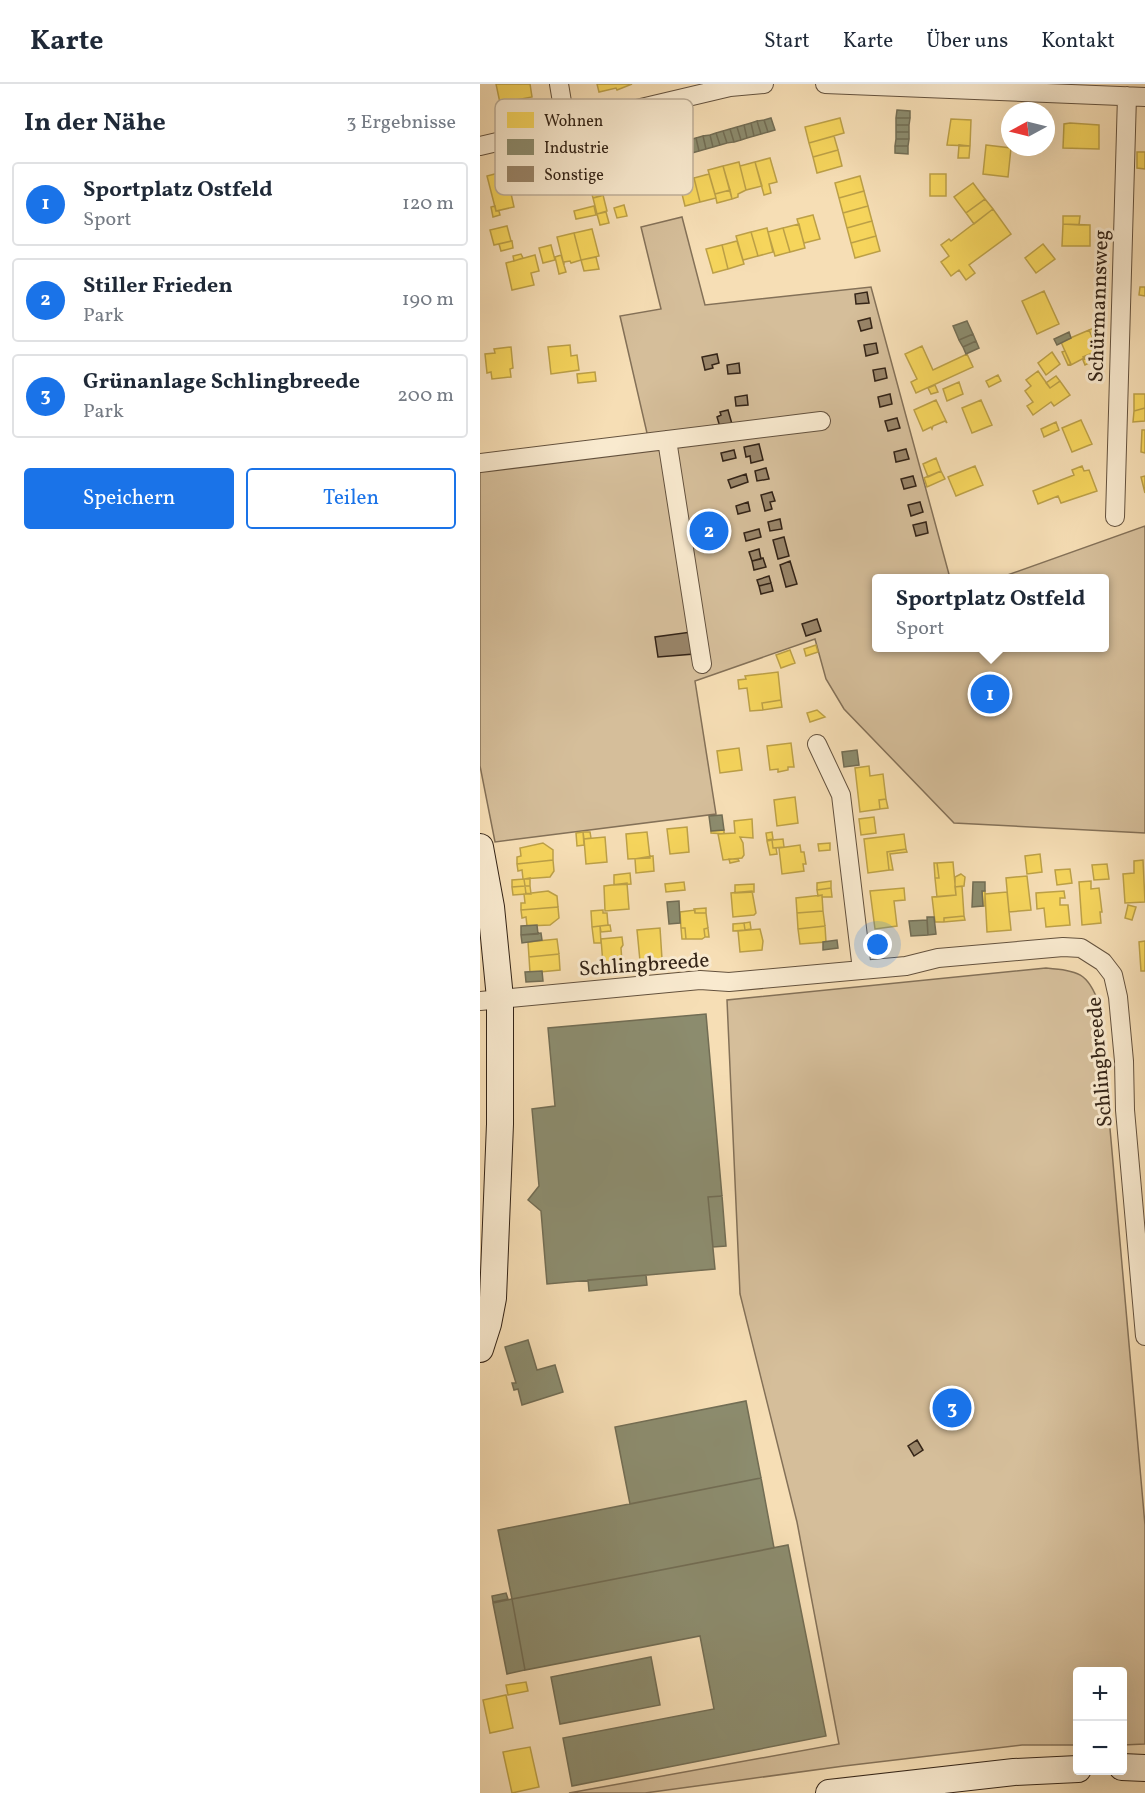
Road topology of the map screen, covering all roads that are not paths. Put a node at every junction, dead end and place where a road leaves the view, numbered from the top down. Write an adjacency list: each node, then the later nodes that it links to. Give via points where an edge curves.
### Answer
1 (559, 84): 7 (street)
2 (764, 84): 8 (street)
3 (825, 84): 4 (street)
4 (1039, 89): 5 (street)
5 (1126, 96): 6 (street); 14 (street, Schürmannsweg)
6 (1145, 97)
7 (562, 99)
8 (680, 99)
9 (495, 143): 10 (street)
10 (480, 146)
11 (821, 421): 12 (street)
12 (667, 440): 13 (street); 15 (street)
13 (480, 463)
14 (1115, 517)
15 (702, 664)
16 (817, 744): 18 (street, via 841,795)
17 (480, 847): 19 (street, via 491,907)
18 (862, 970): 19 (street, Schlingbreede); 20 (street, Schlingbreede, via 938,958 1063,947 1081,948 1096,957 1113,975 1118,997 1125,1110)
19 (490, 999): 22 (street, via 500,1124 493,1298)
20 (1136, 1140): 21 (street, Schlingbreede)
21 (1145, 1336)
22 (480, 1349)
23 (1127, 1767): 25 (street)
24 (1073, 1768): 26 (street)
25 (1145, 1768)
26 (829, 1793)

